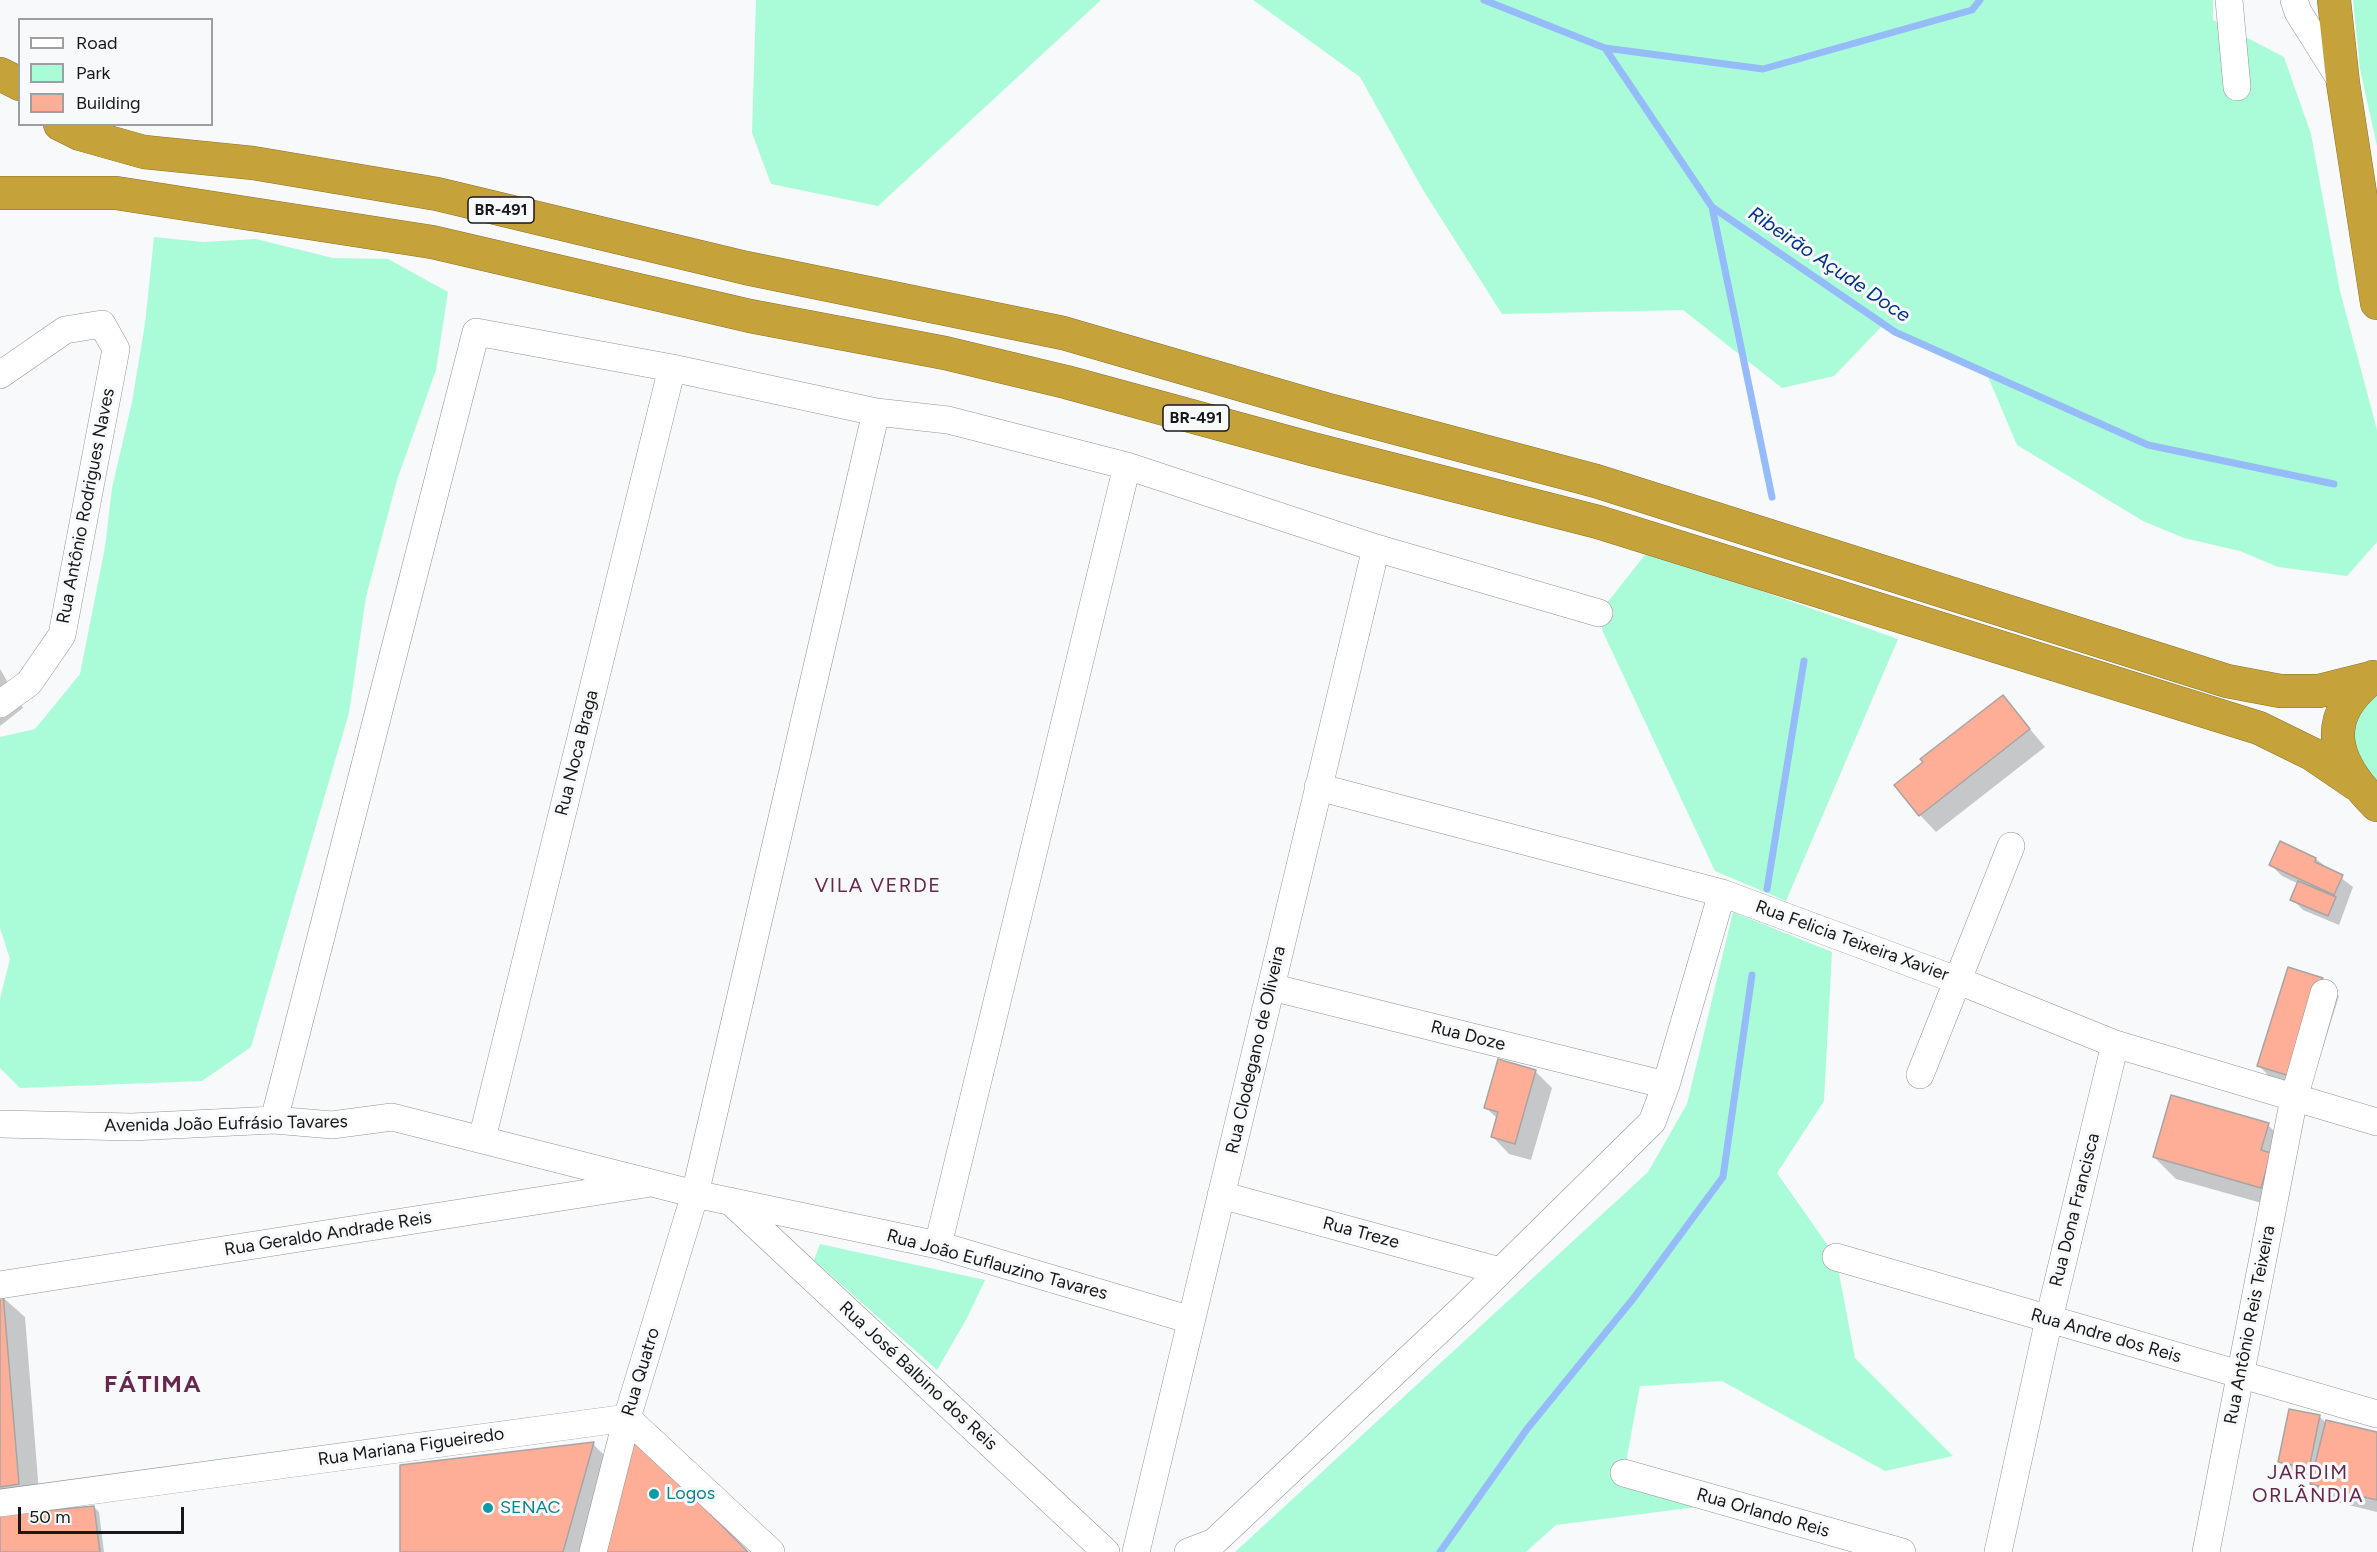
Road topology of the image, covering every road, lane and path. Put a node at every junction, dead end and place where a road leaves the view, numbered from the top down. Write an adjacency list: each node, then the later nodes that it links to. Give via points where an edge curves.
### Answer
1 (2229, 0): 7 (street)
2 (2294, 0): 6 (street)
3 (2334, 0): 6 (highway)
4 (0, 74): 5 (highway)
5 (18, 83)
6 (2343, 83): 14 (highway)
7 (2238, 87)
8 (0, 98): 9 (highway)
9 (18, 105)
10 (64, 126): 12 (highway, BR-491, via 144,152)
11 (126, 126): 12 (highway, BR-491)
12 (253, 163): 21 (highway, BR-491, via 437,194 746,268 1063,333 1332,411 1596,481 2227,681 2280,691 2319,691)
13 (0, 193): 24 (highway, BR-491, via 117,193 432,242 750,316 945,353 1066,382 1598,522 2259,728 2312,754)
14 (2377, 303)
15 (672, 368): 17 (street); 34 (street, via 476,332); 37 (street, Rua Noca Braga)
16 (0, 375): 22 (street, Rua Antônio Rodrigues Naves, via 65,330 102,324 116,349 62,634 29,683)
17 (876, 412): 18 (street, via 948,420); 39 (street, Rua Quatro)
18 (1127, 466): 19 (street); 42 (street)
19 (1376, 548): 20 (street); 23 (street, Rua Clodegano de Oliveira)
20 (1599, 613)
21 (2374, 676): 24 (highway, via 2350,696 2338,720 2338,742)
22 (0, 704)
23 (1318, 788): 26 (street, Rua Felicia Teixeira Xavier); 28 (street, Rua Clodegano de Oliveira)
24 (2366, 794)
25 (2012, 846): 27 (street)
26 (1722, 893): 27 (street, Rua Felicia Teixeira Xavier); 32 (street)
27 (1959, 981): 30 (street, Rua Felicia Teixeira Xavier); 31 (street)
28 (1271, 987): 32 (street, Rua Doze); 40 (street, Rua Clodegano de Oliveira)
29 (2324, 993): 33 (street, Rua Antônio Reis Teixeira)
30 (2115, 1044): 33 (street, Rua Felicia Teixeira Xavier); 46 (street, Rua Dona Francisca)
31 (1920, 1075)
32 (1666, 1085): 44 (street, via 1652,1122)
33 (2294, 1098): 35 (street, Rua Felicia Teixeira Xavier); 48 (street, Rua Antônio Reis Teixeira)
34 (274, 1120): 36 (street, Avenida João Eufrásio Tavares, via 132,1127); 37 (street, Avenida João Eufrásio Tavares, via 332,1125 392,1117)
35 (2377, 1122)
36 (0, 1124)
37 (482, 1139): 38 (street, Avenida João Eufrásio Tavares)
38 (656, 1182): 39 (street, Avenida João Eufrásio Tavares); 45 (street, Rua Geraldo Andrade Reis)
39 (695, 1194): 41 (street, Rua João Euflauzino Tavares); 50 (street, Rua Quatro)
40 (1221, 1195): 44 (street, Rua Treze); 47 (street, Rua Clodegano de Oliveira)
41 (729, 1201): 42 (street, Rua João Euflauzino Tavares); 55 (street, Rua José Balbino dos Reis)
42 (938, 1245): 47 (street, Rua João Euflauzino Tavares)
43 (1836, 1257): 46 (street, Rua Andre dos Reis)
44 (1500, 1271): 57 (street, via 1214,1542)
45 (0, 1285)
46 (2049, 1319): 48 (street, Rua Andre dos Reis); 59 (street, Rua Dona Francisca)
47 (1191, 1320): 56 (street, Rua Clodegano de Oliveira)
48 (2240, 1375): 49 (street, Rua Andre dos Reis); 60 (street, Rua Antônio Reis Teixeira)
49 (2377, 1414)
50 (627, 1418): 52 (street, Rua Mariana Figueiredo); 53 (street, Rua Quatro); 54 (street)
51 (1624, 1473): 58 (street, Rua Orlando Reis)
52 (0, 1503)
53 (593, 1552)
54 (771, 1552)
55 (1106, 1552)
56 (1136, 1552)
57 (1188, 1552)
58 (1902, 1552)
59 (1998, 1552)
60 (2206, 1552)

